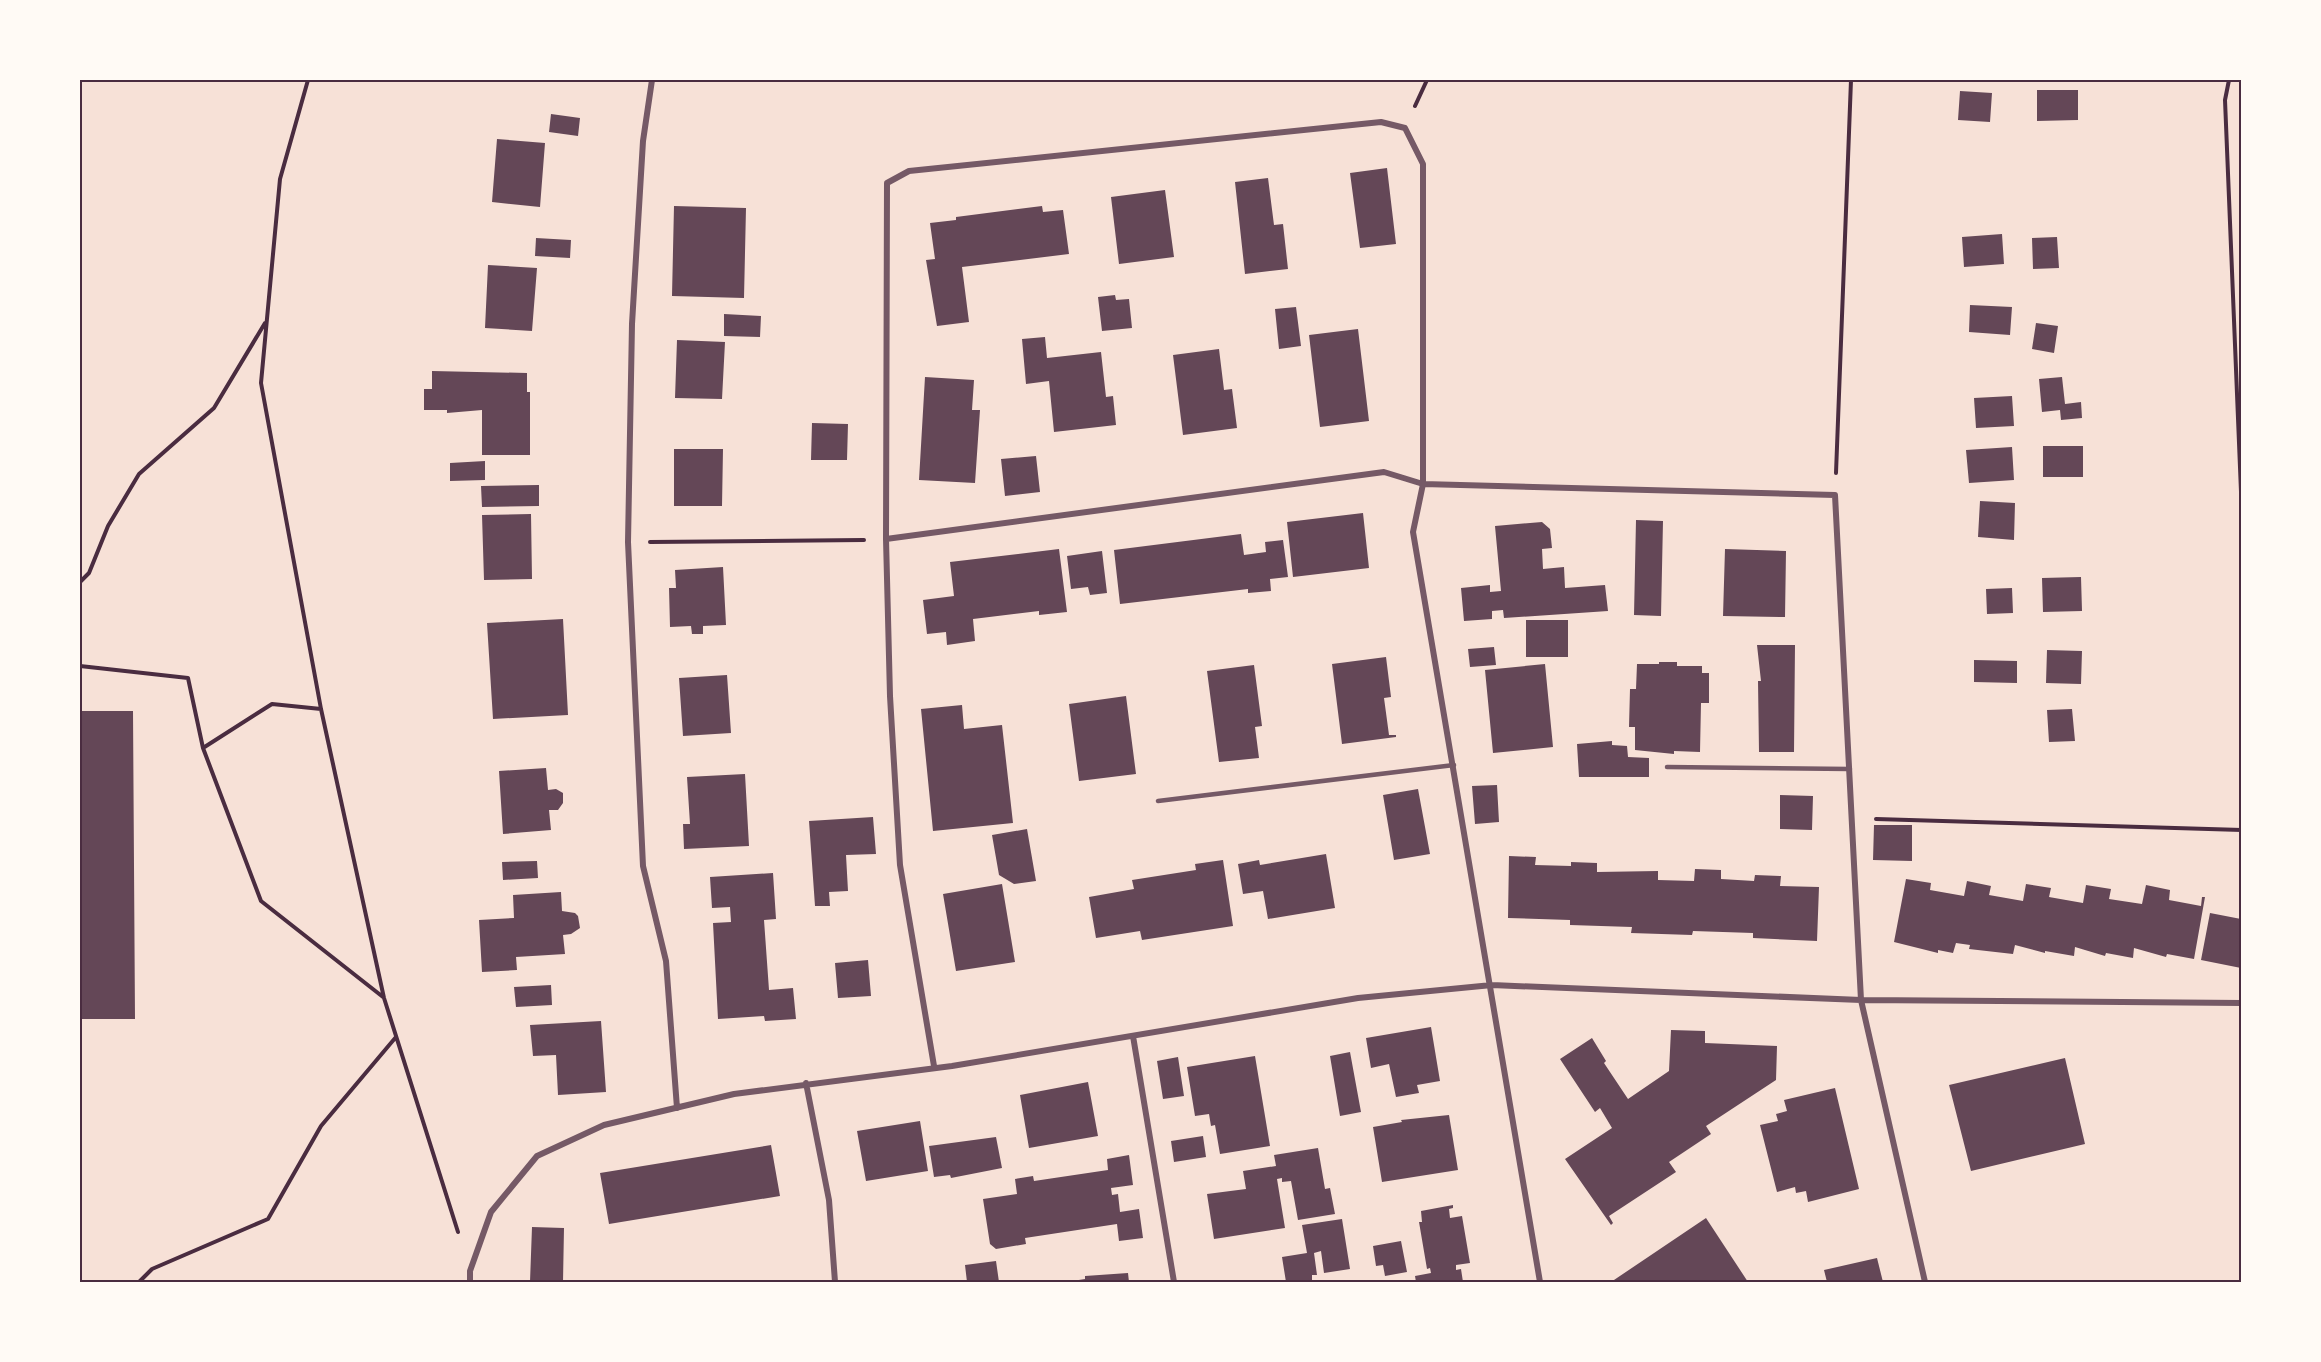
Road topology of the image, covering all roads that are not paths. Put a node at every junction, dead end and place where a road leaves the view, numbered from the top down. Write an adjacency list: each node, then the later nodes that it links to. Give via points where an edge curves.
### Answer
1 (652, 80): 14 (street, via 643,141 632,324 628,542 643,866 666,961)
2 (1423, 484): 3 (street, via 1384,472); 3 (street, via 1423,164 1405,128 1381,122 909,171 887,183); 4 (street, via 1413,532); 6 (street, via 1835,495)
3 (886, 539): 12 (street, via 900,865)
4 (1454, 765): 7 (lane); 8 (street)
5 (1667, 767): 6 (lane)
6 (1850, 769): 9 (street)
7 (1158, 801)
8 (1492, 985): 9 (street); 11 (street, via 1358,998); 18 (street)
9 (1861, 1000): 10 (street); 19 (street)
10 (2241, 1003)
11 (1133, 1036): 12 (street); 17 (street)
12 (934, 1066): 13 (street)
13 (806, 1083): 14 (street); 16 (street, via 829,1200)
14 (677, 1108): 15 (street, via 603,1125 537,1156 490,1212)
15 (470, 1282)
16 (835, 1282)
17 (1174, 1282)
18 (1540, 1282)
19 (1925, 1282)

